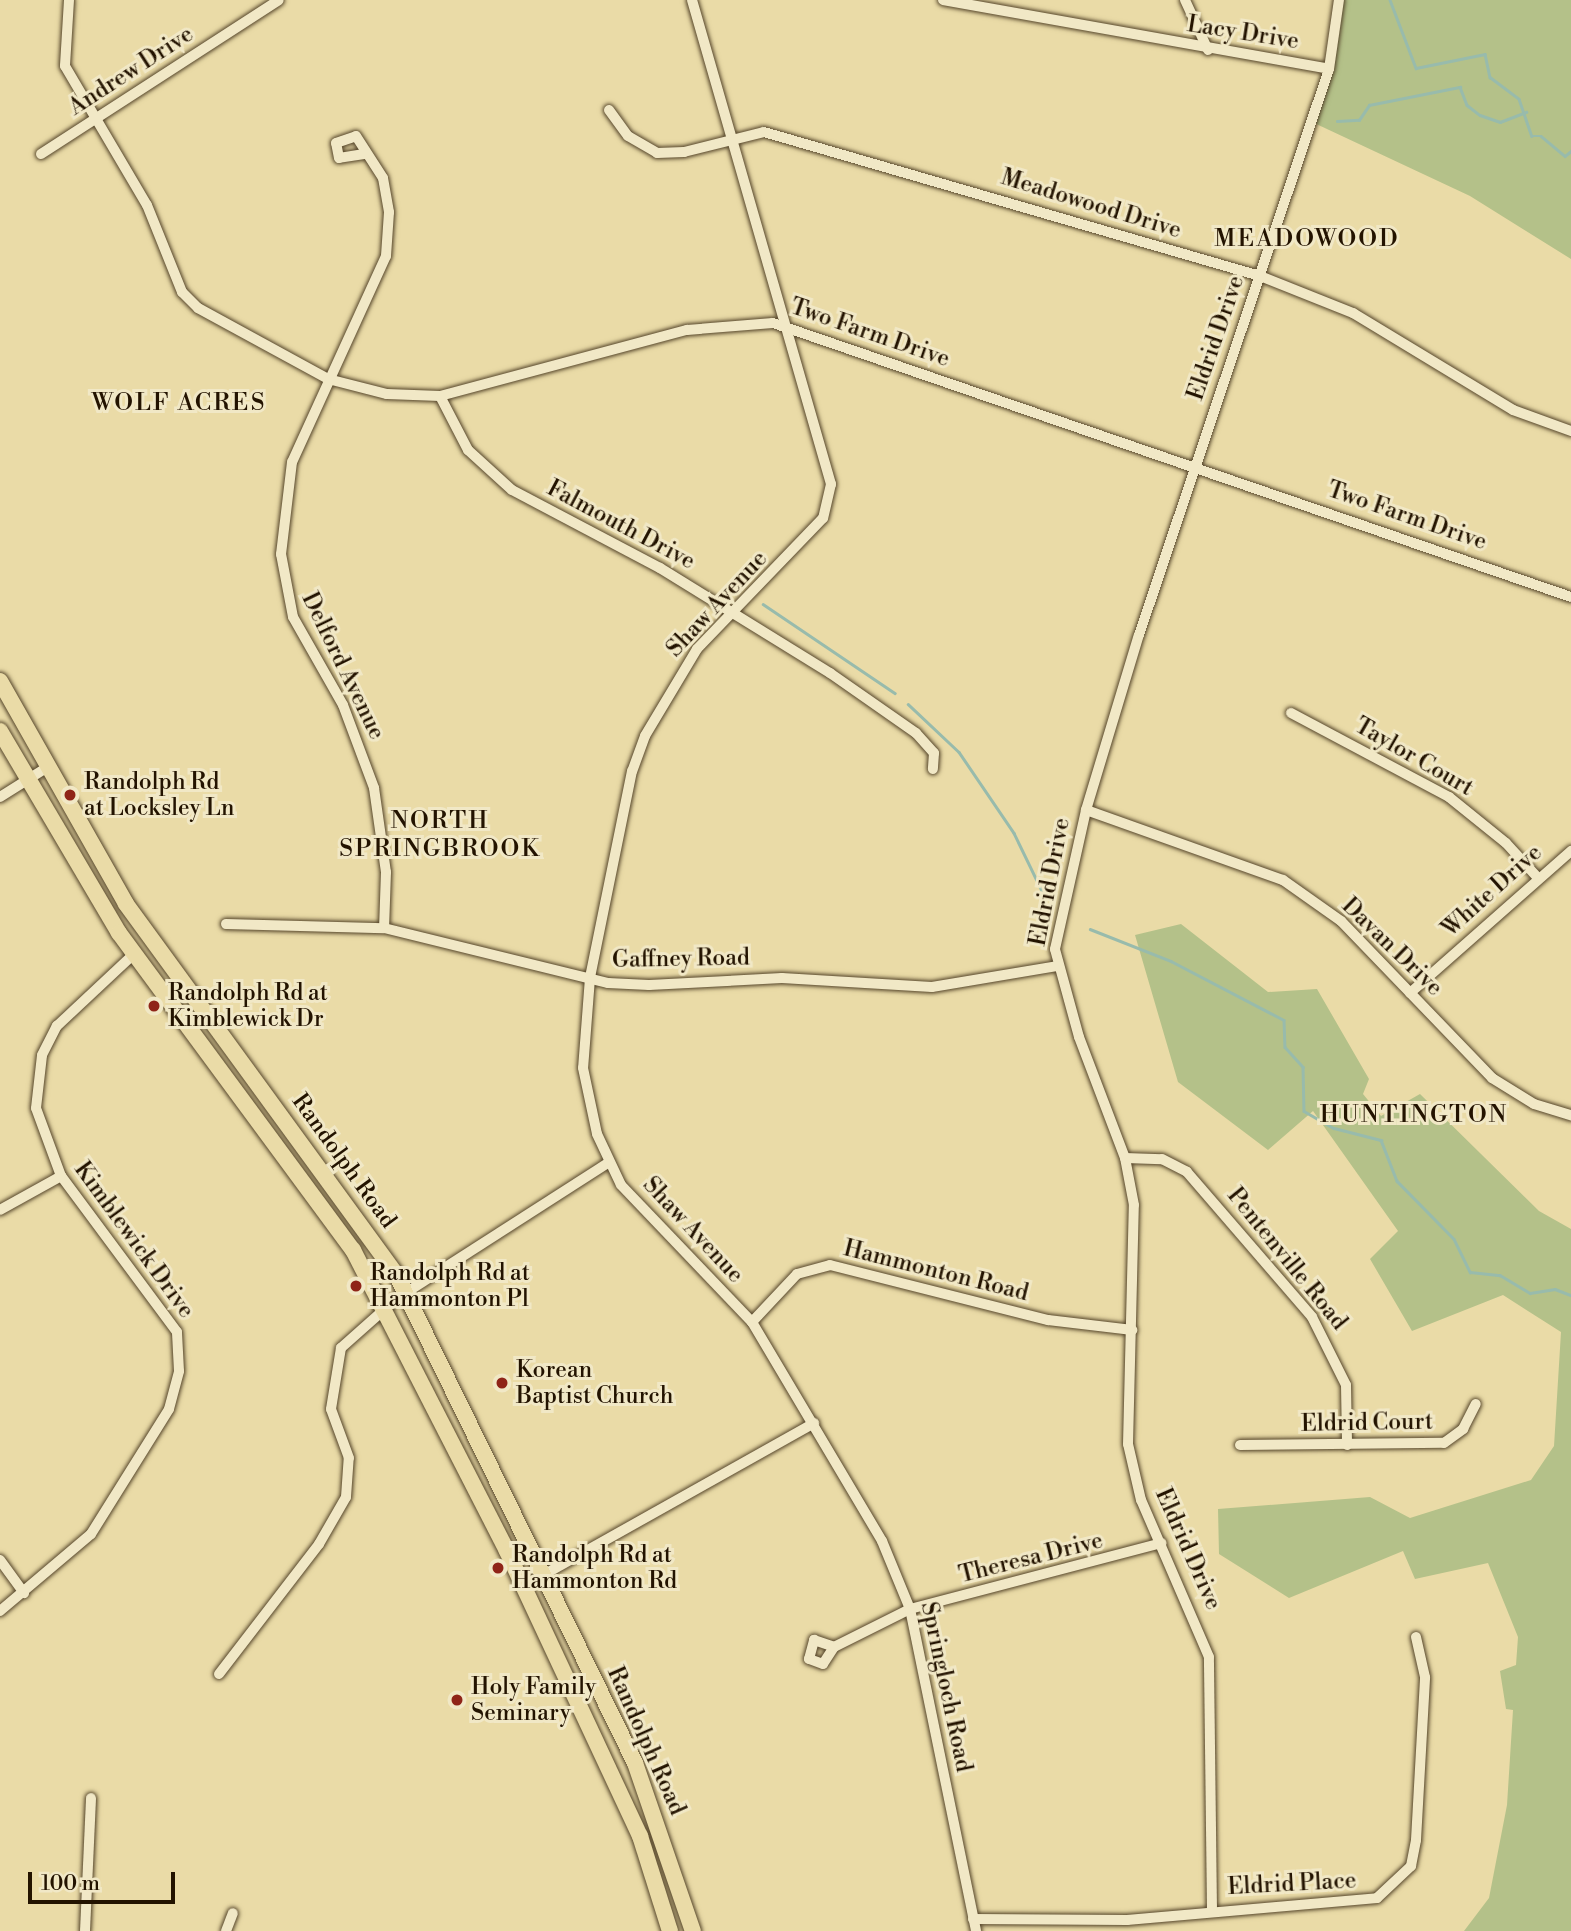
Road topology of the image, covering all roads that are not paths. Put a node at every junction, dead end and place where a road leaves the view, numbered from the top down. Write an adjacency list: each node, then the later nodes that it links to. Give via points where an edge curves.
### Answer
1 (69, 0): 10 (street, Two Farm Drive, via 65,66)
2 (279, 0): 10 (street, Andrew Drive)
3 (692, 0): 11 (street, Shaw Avenue)
4 (943, 0): 7 (street, Lacy Drive)
5 (1185, 0): 7 (street)
6 (1339, 0): 8 (street, Eldrid Drive)
7 (1208, 50): 8 (street, Lacy Drive)
8 (1329, 69): 14 (street, Eldrid Drive)
9 (609, 110): 11 (street, Meadowood Drive, via 628,136 657,153 684,152)
10 (94, 121): 12 (street, Andrew Drive); 16 (street, Two Farm Drive, via 147,205 182,292 198,308)
11 (734, 138): 14 (street, Meadowood Drive, via 764,132 787,137); 15 (street, Shaw Avenue)
12 (41, 154)
13 (364, 155): 16 (street, Delford Avenue, via 383,178 389,239 377,283)
14 (1260, 276): 18 (street, Meadowood Drive, via 1353,313 1513,410); 19 (street, Eldrid Drive)
15 (789, 328): 17 (street, Two Farm Drive, via 724,323); 19 (street, Two Farm Drive); 21 (street, Shaw Avenue, via 826,455 829,501 804,543)
16 (328, 379): 17 (street, Two Farm Drive, via 387,394); 33 (street, Delford Avenue, via 292,462 281,554 293,617 343,705 374,788 386,872)
17 (440, 396): 21 (street, Falmouth Drive, via 468,450 512,490)
18 (1571, 431)
19 (1194, 467): 20 (street, Two Farm Drive); 29 (street, Eldrid Drive)
20 (1571, 597)
21 (733, 612): 26 (street, Falmouth Drive, via 916,733 934,753); 36 (street, Shaw Avenue, via 684,665 645,736 632,771)
22 (0, 681): 25 (main road, Randolph Road)
23 (1291, 713): 31 (street, Taylor Court, via 1449,797)
24 (0, 731): 27 (main road, Randolph Road)
25 (46, 768): 27 (street); 43 (main road, Randolph Road, via 126,904 333,1183)
26 (933, 769)
27 (26, 780): 28 (street); 34 (main road, Randolph Road)
28 (0, 797)
29 (1086, 810): 35 (street, Eldrid Drive, via 1061,913); 37 (street, Davan Drive, via 1283,880 1341,921)
30 (1571, 851): 31 (street, White Drive)
31 (1538, 878): 37 (street, White Drive)
32 (226, 924): 33 (street, Gaffney Road)
33 (384, 928): 36 (street, Gaffney Road)
34 (135, 953): 41 (street, Kimblewick Drive, via 71,1009 42,1055 36,1108); 44 (main road, Randolph Road, via 318,1198)
35 (1058, 966): 36 (street, Gaffney Road, via 932,987 782,978 649,985); 39 (street, Eldrid Drive)
36 (590, 978): 40 (street, Shaw Avenue, via 583,1068)
37 (1410, 993): 38 (street, Davan Drive, via 1492,1078 1534,1104)
38 (1571, 1115)
39 (1125, 1158): 46 (street, Eldrid Drive, via 1136,1245); 50 (street, Pentenville Road, via 1162,1159 1187,1172 1312,1317 1346,1385)
40 (609, 1162): 43 (street); 45 (street, Shaw Avenue, via 648,1218)
41 (61, 1176): 42 (street); 55 (street, Kimblewick Drive, via 177,1332 179,1371 169,1409 104,1515 74,1552)
42 (0, 1210)
43 (405, 1294): 44 (street); 53 (main road, Randolph Road)
44 (383, 1310): 54 (main road, Randolph Road); 60 (street, via 341,1348 331,1385 331,1409 349,1458 346,1497 319,1544)
45 (752, 1322): 46 (street, Hammonton Road, via 797,1274 830,1265 1048,1321); 48 (street, Springloch Road)
46 (1132, 1330): 51 (street, Eldrid Drive, via 1128,1444 1141,1500)
47 (1476, 1404): 50 (street, Eldrid Court, via 1463,1429 1444,1443)
48 (814, 1423): 53 (street); 56 (street, Springloch Road, via 882,1541)
49 (1240, 1445): 50 (street, Eldrid Court)
50 (1347, 1445)
51 (1161, 1543): 56 (street, Theresa Drive); 62 (street, Eldrid Drive, via 1209,1657)
52 (0, 1560): 55 (street)
53 (543, 1578): 54 (street); 68 (main road, Randolph Road, via 635,1763)
54 (522, 1587): 67 (main road, Randolph Road, via 640,1836)
55 (24, 1593): 57 (street, Kimblewick Drive)
56 (910, 1609): 59 (street, Theresa Drive); 64 (street, Springloch Road)
57 (0, 1611)
58 (1416, 1637): 62 (street, Eldrid Place, via 1425,1677 1411,1866 1398,1883 1357,1904)
59 (834, 1647)
60 (219, 1674)
61 (91, 1798): 65 (street)
62 (1212, 1910): 64 (street, Eldrid Place, via 1127,1920)
63 (233, 1913): 66 (street)
64 (973, 1919): 69 (street, Springloch Road)
65 (85, 1931)
66 (226, 1931)
67 (670, 1931)
68 (693, 1931)
69 (976, 1931)

